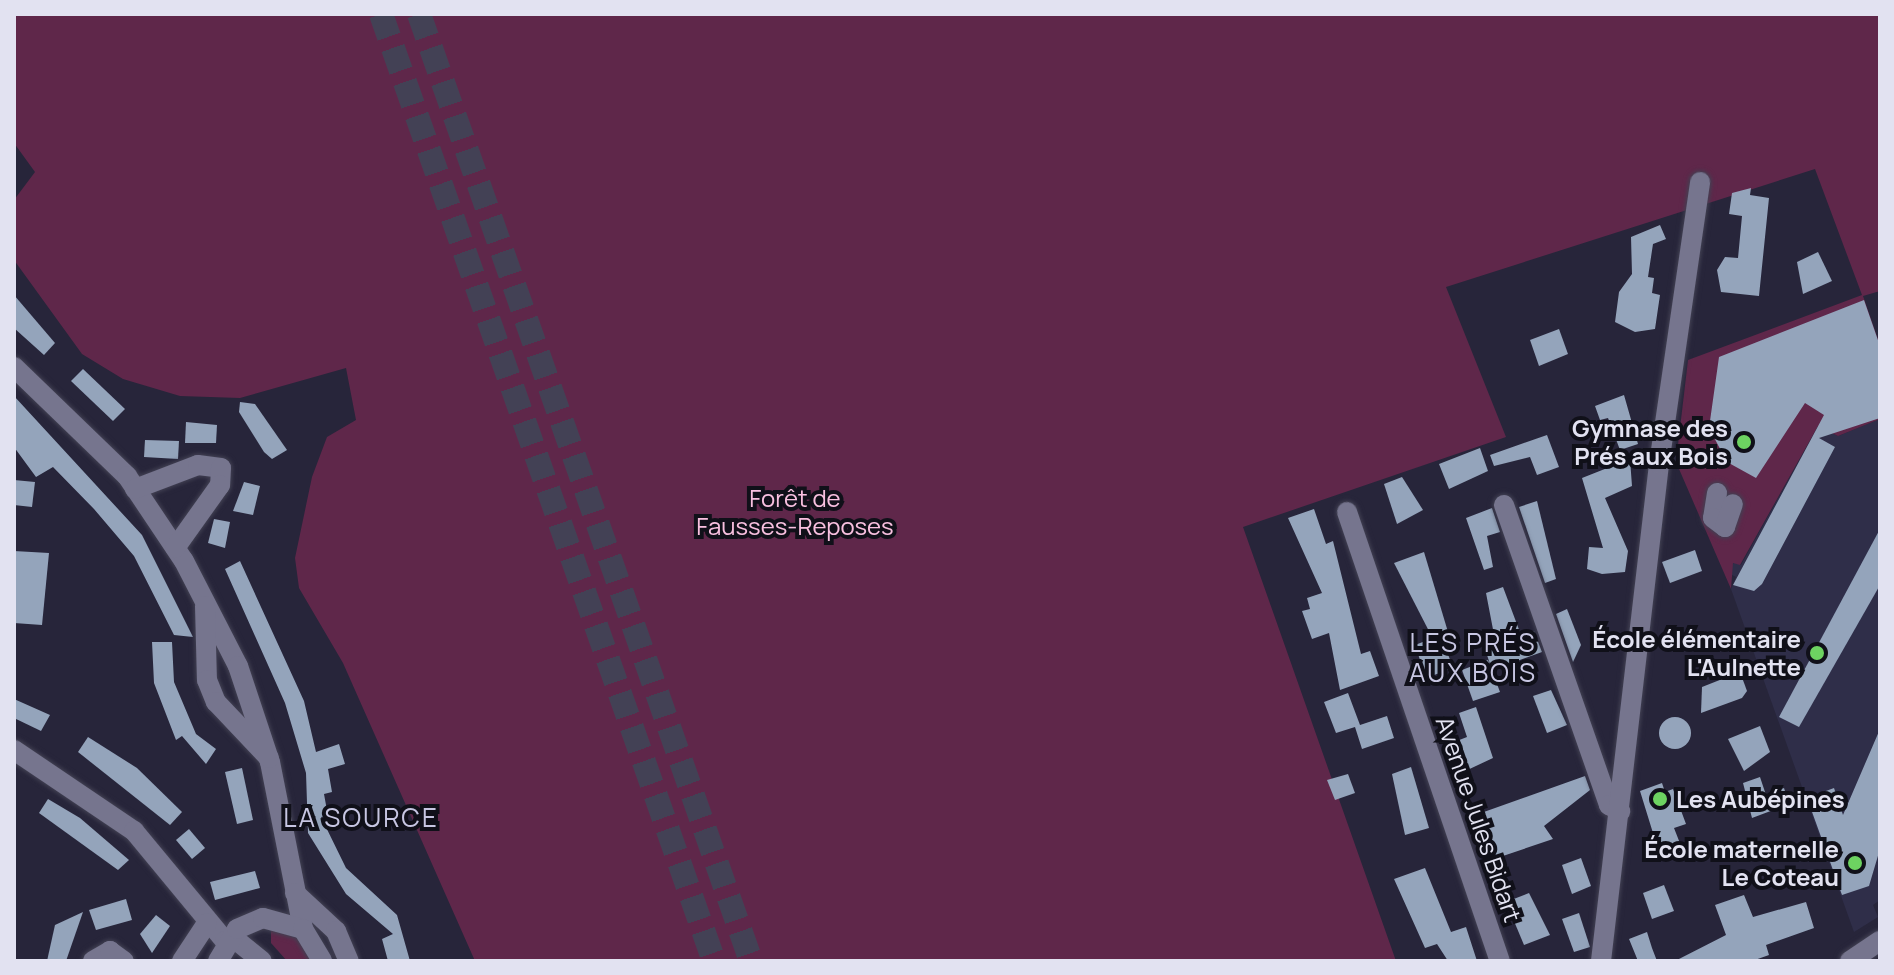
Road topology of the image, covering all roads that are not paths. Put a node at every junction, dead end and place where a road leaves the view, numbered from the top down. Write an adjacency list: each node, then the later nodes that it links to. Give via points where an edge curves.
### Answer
1 (1700, 182): 10 (street, via 1659,464)
2 (14, 367): 3 (street)
3 (135, 489): 6 (street); 6 (street, via 198,465 221,468 220,485)
4 (1504, 505): 10 (street, via 1609,805)
5 (1347, 512): 25 (street, Avenue Jules Bidart)
6 (175, 548): 7 (street)
7 (205, 601): 9 (street, via 238,666); 9 (street, via 207,680 216,702)
8 (14, 750): 13 (street, via 134,831)
9 (269, 758): 11 (street)
10 (1620, 811): 26 (street)
11 (295, 893): 12 (street); 14 (street); 24 (street, via 336,931)
12 (276, 918): 14 (street); 15 (street, via 249,922)
13 (207, 923): 15 (street); 19 (street)
14 (303, 929): 23 (street)
15 (225, 941): 20 (street); 21 (street); 22 (street, via 236,940)
16 (1880, 941): 27 (street)
17 (93, 961): 18 (street, via 110,951)
18 (124, 961)
19 (182, 961)
20 (218, 961)
21 (236, 961)
22 (262, 961)
23 (322, 961)
24 (349, 961)
25 (1500, 961)
26 (1601, 961)
27 (1850, 961)

